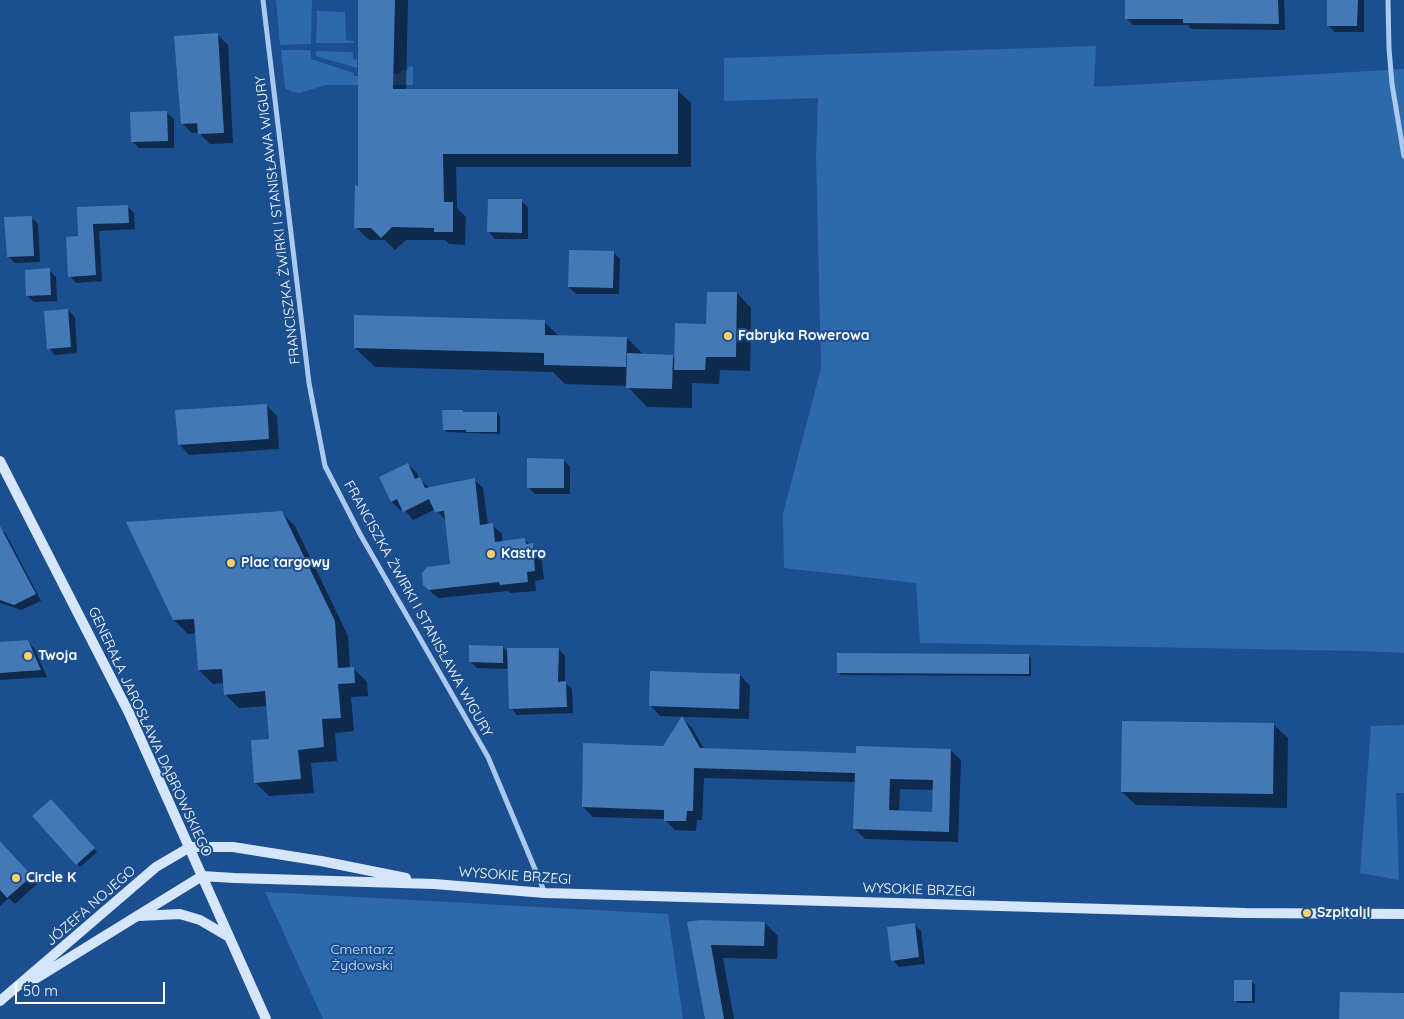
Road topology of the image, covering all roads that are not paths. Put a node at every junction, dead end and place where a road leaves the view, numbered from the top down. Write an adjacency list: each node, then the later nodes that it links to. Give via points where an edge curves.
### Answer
1 (263, 0): 8 (street, FRANCISZKA ŻWIRKI I STANISŁAWA WIGURY, via 309,383 325,466 360,534 488,757)
2 (1388, 0): 3 (street, via 1390,57)
3 (1404, 156)
4 (0, 461): 5 (street, GENERAŁA JAROSŁAWA DĄBROWSKIEGO, via 129,713)
5 (190, 847): 6 (street, GENERAŁA JAROSŁAWA DĄBROWSKIEGO); 7 (street, WYSOKIE BRZEGI, via 220,846 262,852); 12 (street, JÓZEFA NOJEGO, via 156,868)
6 (202, 876): 7 (street, WYSOKIE BRZEGI); 10 (street, JÓZEFA NOJEGO); 11 (street, GENERAŁA JAROSŁAWA DĄBROWSKIEGO)
7 (434, 884): 8 (street, WYSOKIE BRZEGI)
8 (545, 892): 9 (street, WYSOKIE BRZEGI, via 1244,913)
9 (1404, 914)
10 (136, 916): 11 (street, via 180,914 200,920); 12 (street, JÓZEFA NOJEGO)
11 (229, 938): 14 (street, GENERAŁA JAROSŁAWA DĄBROWSKIEGO)
12 (14, 991): 13 (street, JÓZEFA NOJEGO)
13 (0, 1001)
14 (266, 1019)

